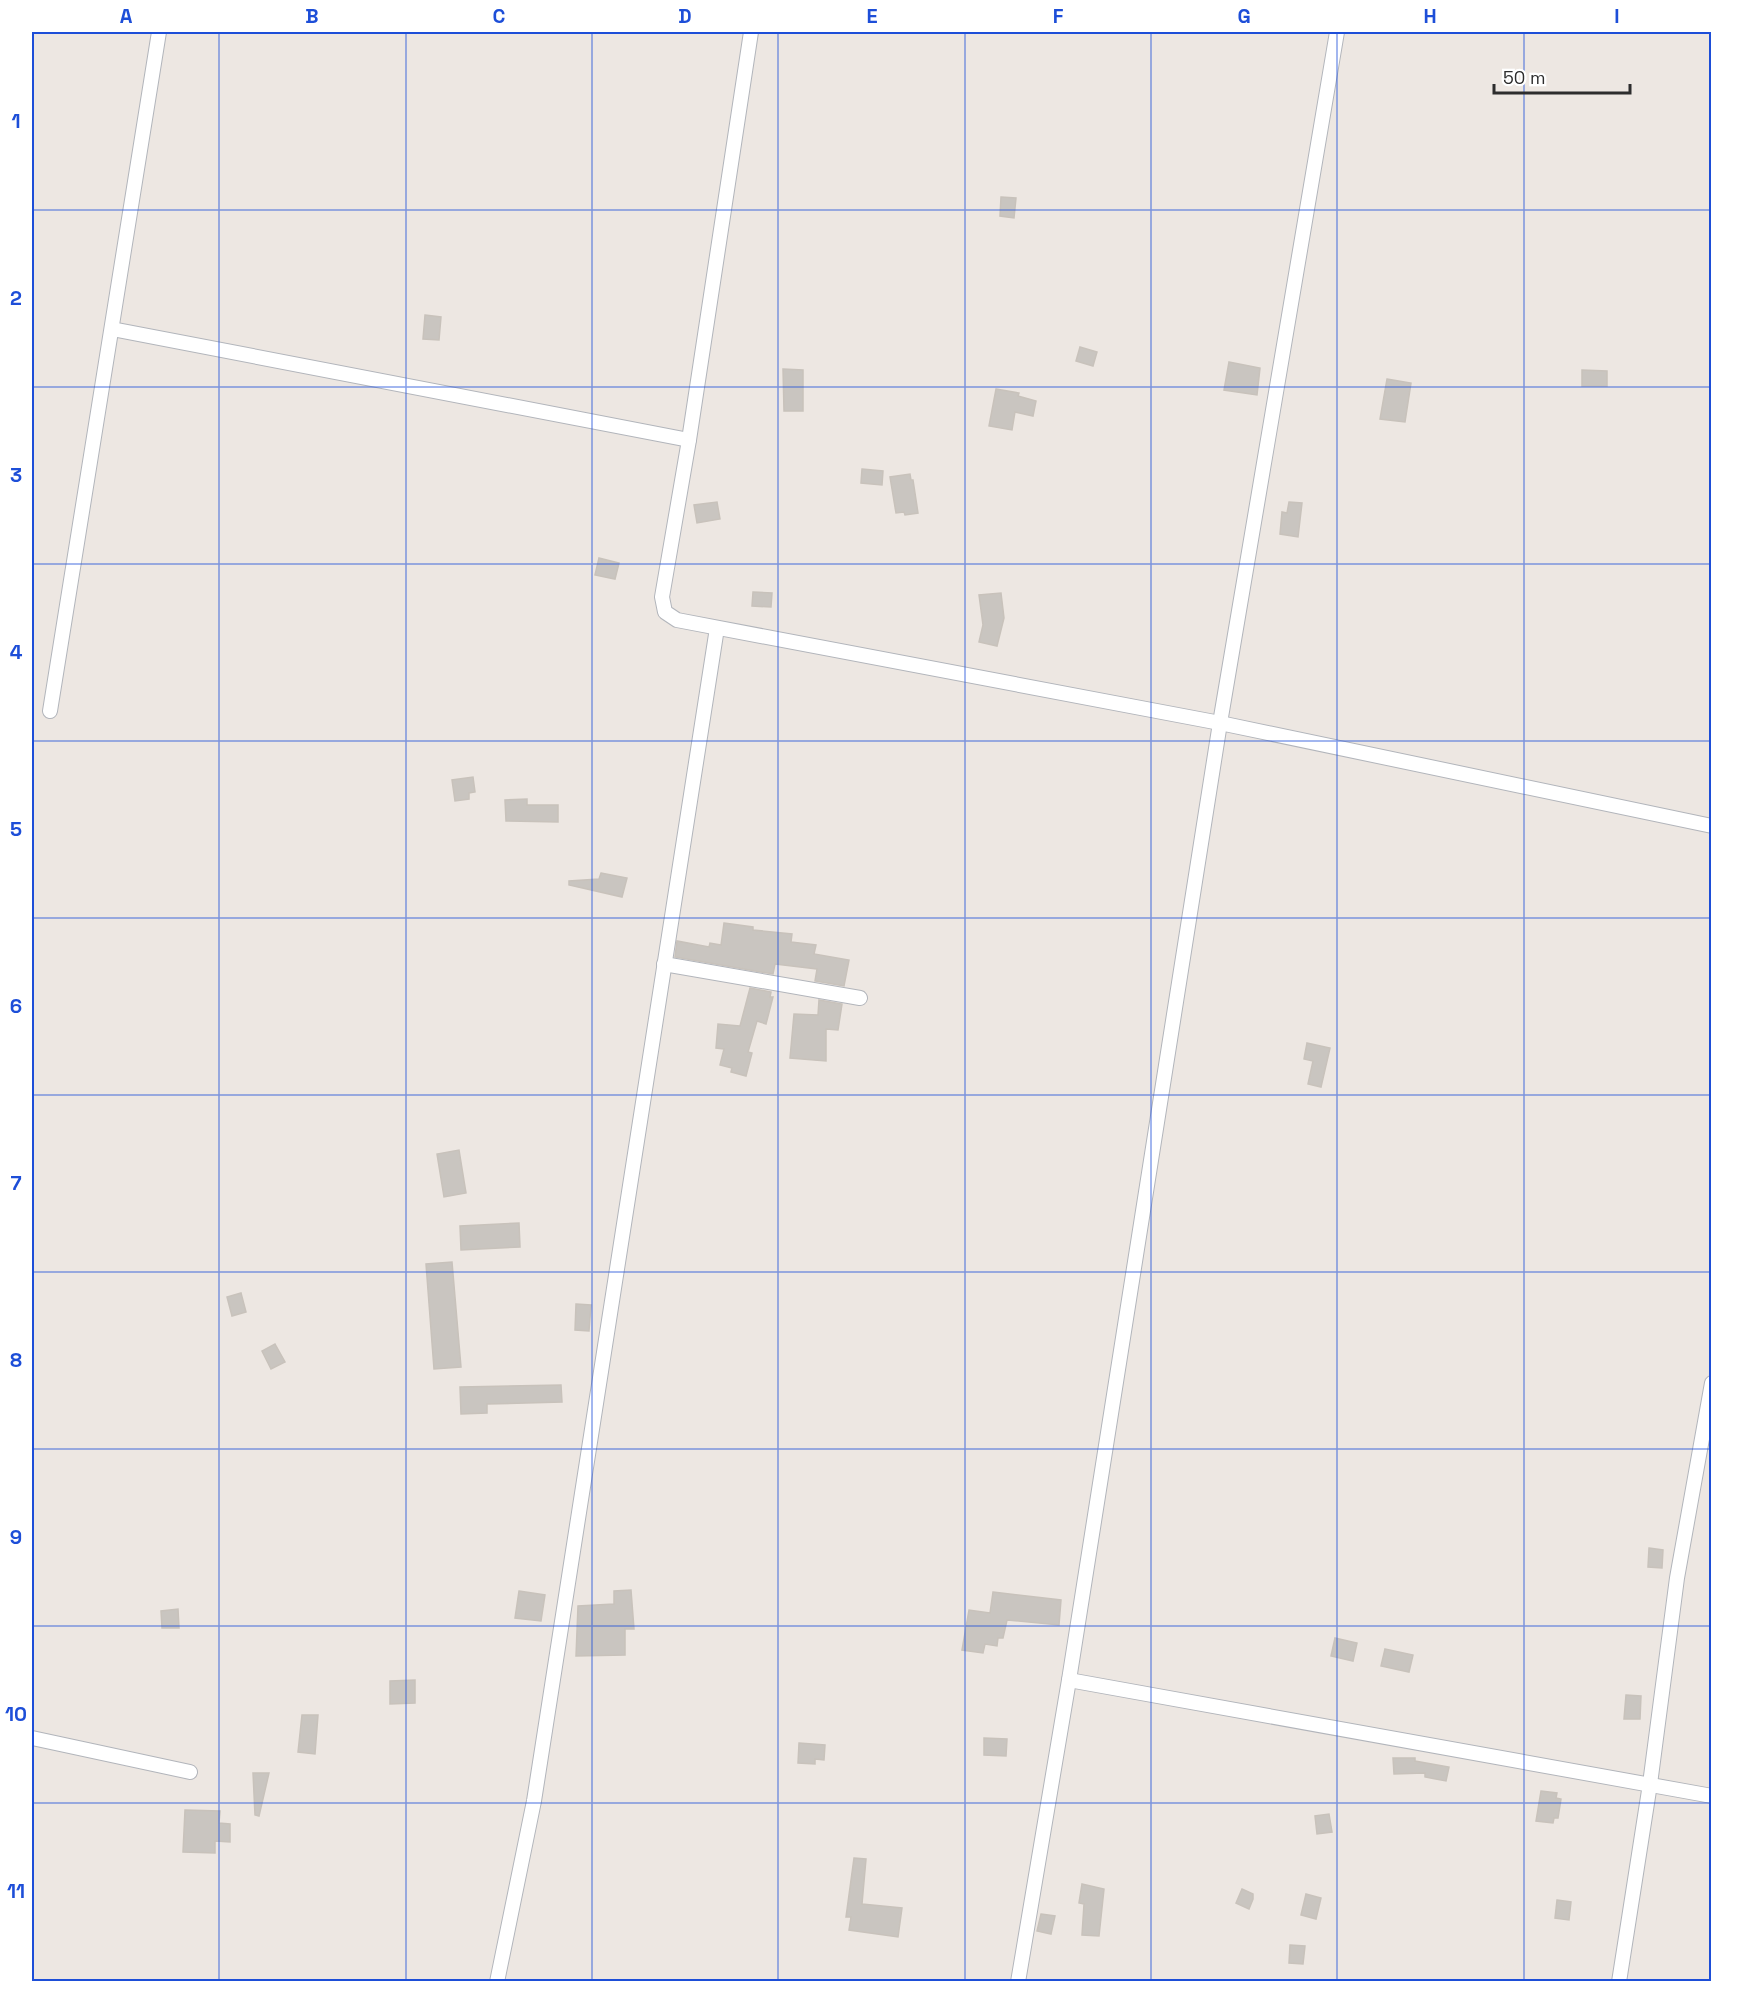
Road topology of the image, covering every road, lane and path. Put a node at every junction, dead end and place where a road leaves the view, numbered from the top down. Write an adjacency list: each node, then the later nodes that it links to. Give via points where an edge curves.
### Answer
1 (159, 32): 4 (street)
2 (751, 32): 5 (street)
3 (1337, 32): 8 (street)
4 (112, 329): 5 (street); 7 (street)
5 (689, 440): 6 (street, via 662,597 665,612 677,620)
6 (717, 628): 8 (street); 10 (street)
7 (50, 711)
8 (1220, 723): 9 (street); 13 (street)
9 (1712, 826)
10 (664, 964): 11 (street); 18 (street, via 534,1801)
11 (860, 998)
12 (1712, 1383): 16 (street, via 1677,1578)
13 (1069, 1680): 16 (street); 19 (street)
14 (32, 1738): 15 (street)
15 (190, 1772)
16 (1650, 1784): 17 (street); 20 (street)
17 (1712, 1796)
18 (497, 1982)
19 (1018, 1982)
20 (1619, 1982)

